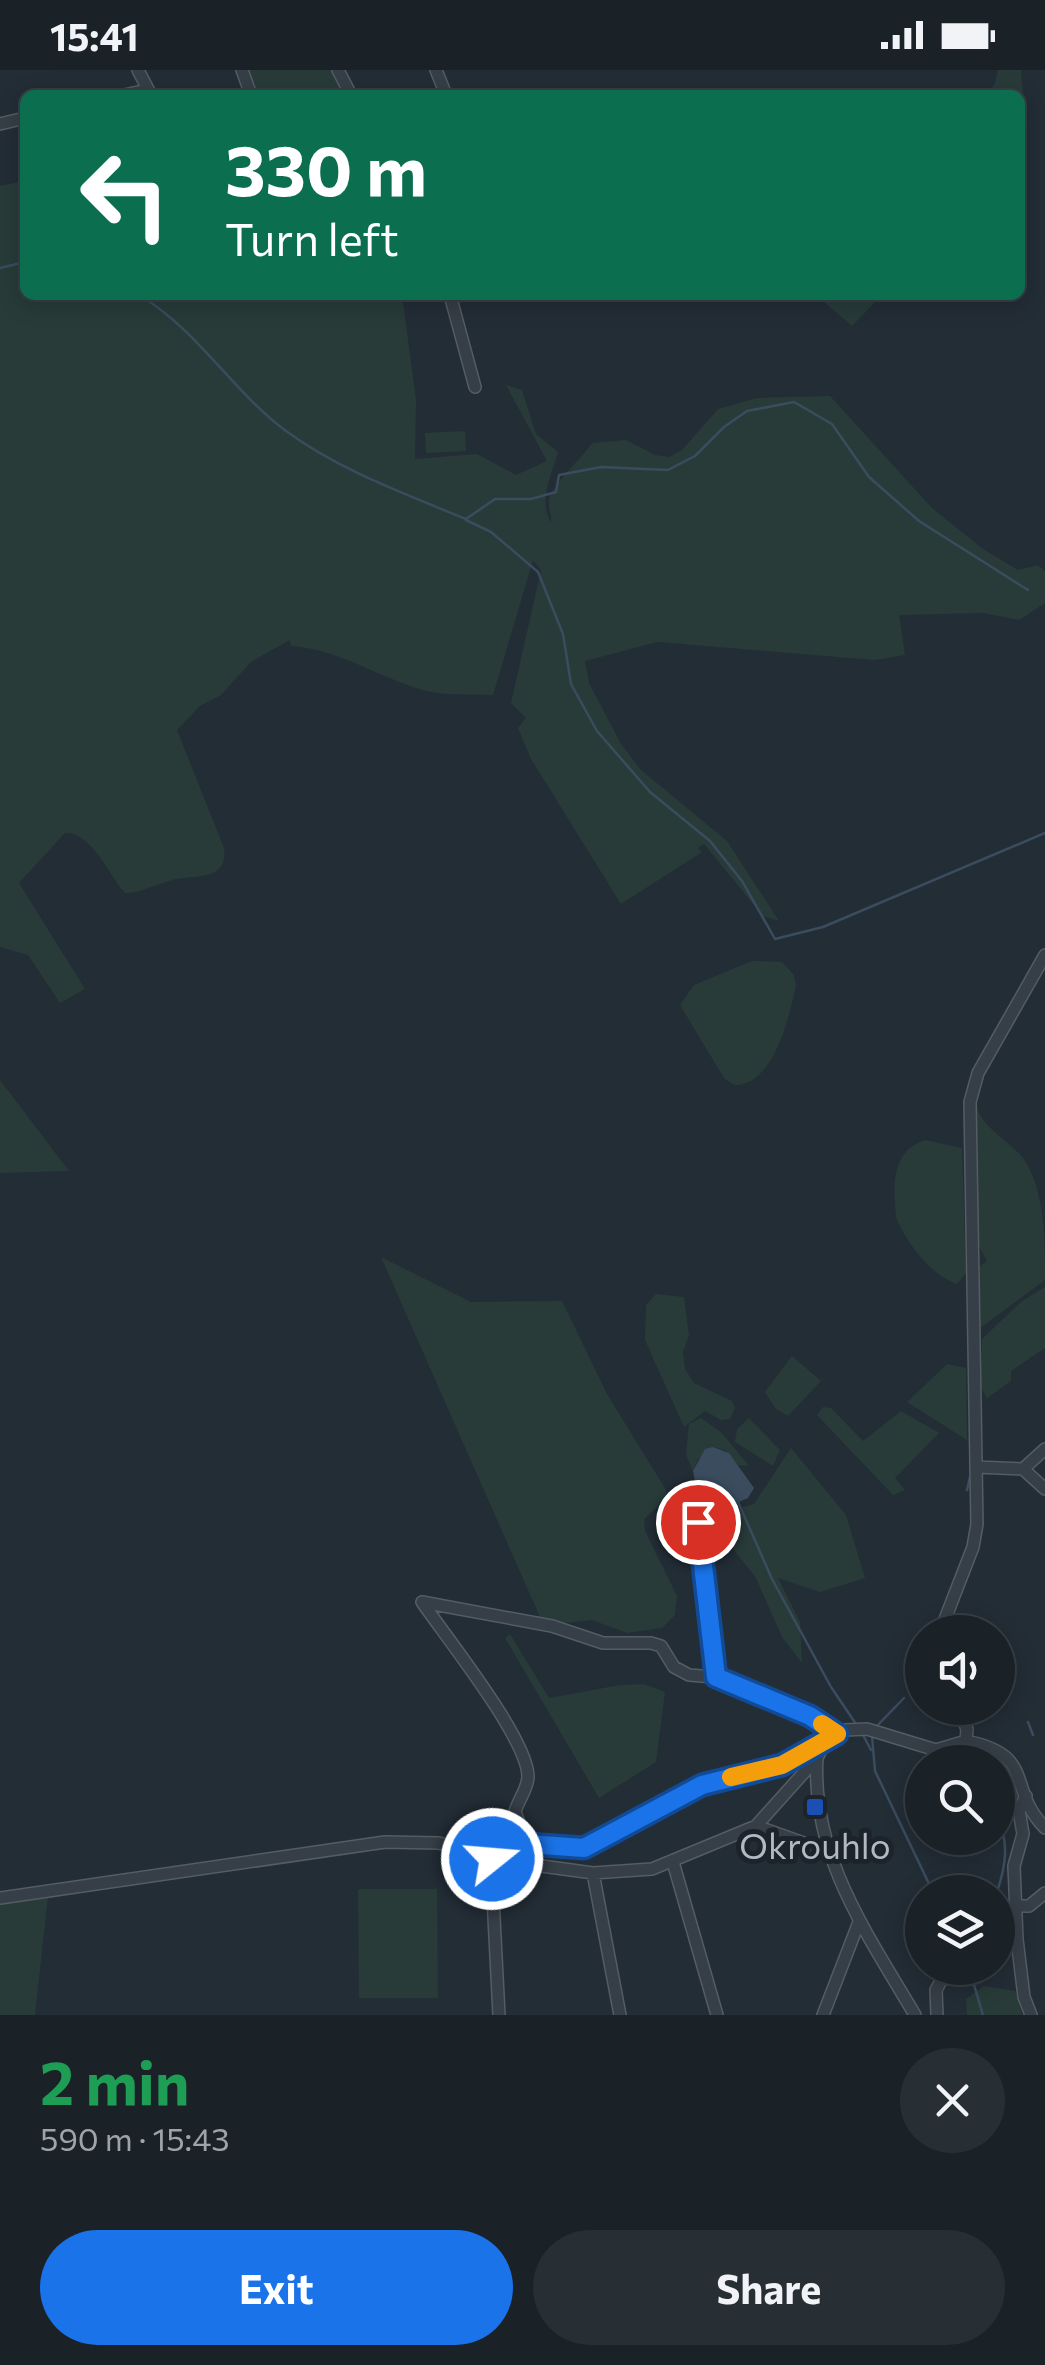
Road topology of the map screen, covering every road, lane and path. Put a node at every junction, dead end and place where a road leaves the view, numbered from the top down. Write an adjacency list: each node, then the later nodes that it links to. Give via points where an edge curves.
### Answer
1 (451, 300): 2 (street)
2 (475, 387)
3 (1045, 955): 5 (street, via 978,1073 970,1102)
4 (1045, 1449): 6 (street)
5 (976, 1467): 6 (street); 9 (street, via 973,1547)
6 (1023, 1469): 7 (street)
7 (1045, 1489)
8 (698, 1522): 10 (street)
9 (947, 1615)
10 (716, 1677): 12 (street, via 810,1716); 18 (street, via 674,1667 651,1642 603,1643 552,1626 422,1602 524,1759 527,1787 514,1812)
11 (965, 1725): 13 (street)
12 (832, 1737): 13 (street, via 873,1732 936,1750); 14 (street); 18 (street, via 782,1765 702,1785 584,1848)
13 (966, 1741): 15 (street, via 993,1746 1012,1759)
14 (816, 1758): 16 (street); 19 (street)
15 (1026, 1796): 17 (street); 26 (street, via 1014,1866)
16 (756, 1826): 19 (street); 21 (street)
17 (1045, 1828)
18 (527, 1844): 20 (street); 22 (street)
19 (830, 1852): 27 (street)
20 (492, 1859): 22 (street); 25 (street, via 439,1843 386,1842); 31 (street)
21 (674, 1862): 23 (street); 33 (street)
22 (534, 1866): 23 (street)
23 (592, 1873): 32 (street)
24 (1045, 1893): 26 (street)
25 (0, 1898)
26 (1019, 1906): 29 (street)
27 (860, 1922): 34 (street); 35 (street)
28 (1015, 1946): 29 (street)
29 (1018, 1946): 37 (street)
30 (939, 1985): 36 (street)
31 (498, 2015)
32 (620, 2015)
33 (717, 2015)
34 (822, 2015)
35 (915, 2015)
36 (937, 2015)
37 (1031, 2015)

